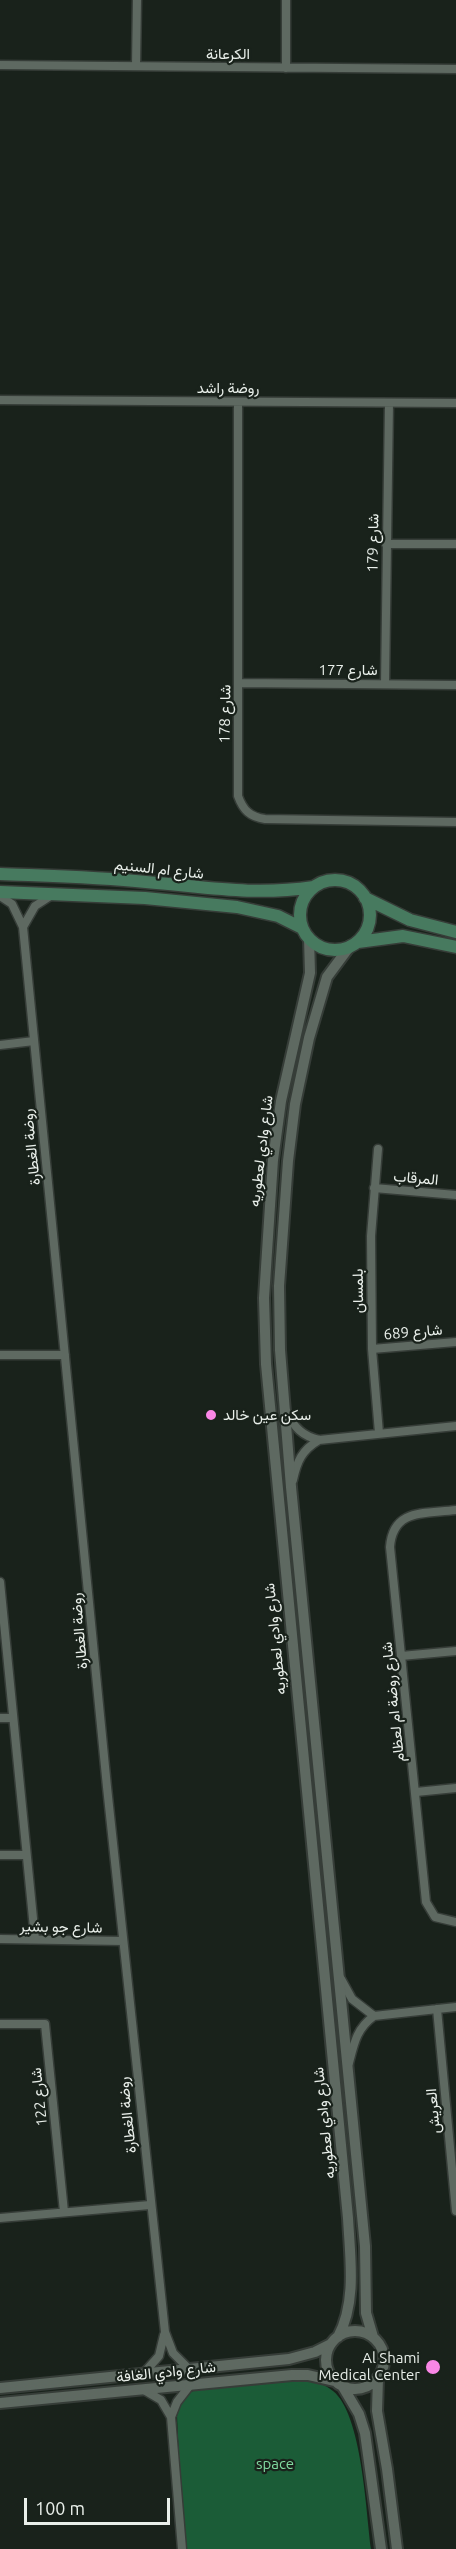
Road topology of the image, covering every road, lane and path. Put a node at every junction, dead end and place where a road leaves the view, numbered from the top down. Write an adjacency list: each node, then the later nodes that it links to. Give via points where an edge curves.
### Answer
1 (137, 0): 4 (street)
2 (286, 0): 5 (street)
3 (0, 65): 4 (street, الكرعانة)
4 (136, 66): 5 (street, الكرعانة)
5 (286, 68): 6 (street, الكرعانة)
6 (456, 69)
7 (0, 400): 8 (street, روضة راشد)
8 (238, 402): 9 (street, روضة راشد); 13 (street, شارع 178)
9 (389, 403): 10 (street, روضة راشد); 11 (street, شارع 179)
10 (456, 403)
11 (386, 544): 12 (street); 14 (street, شارع 179)
12 (456, 544)
13 (239, 683): 14 (street, شارع 177); 16 (street, شارع 178, via 238,796 241,806 255,818)
14 (385, 684): 15 (street, شارع 177)
15 (456, 685)
16 (456, 822)
17 (0, 874): 18 (main road, شارع ام السنيم, via 79,876 238,892 277,892)
18 (314, 886): 21 (main road, via 325,881 348,882); 24 (main road, via 301,905)
19 (56, 893): 20 (main road, شارع ام السنيم); 22 (street, via 35,906); 24 (main road, شارع ام السنيم, via 237,907 278,916)
20 (0, 894): 22 (street, روضة الغطارة, via 12,904)
21 (365, 898): 23 (main road, via 410,920); 25 (main road, via 369,919)
22 (23, 927): 27 (street, روضة الغطارة)
23 (456, 932)
24 (305, 933): 25 (main road, via 328,950); 69 (street, شارع وادي لعطوريه, via 310,973 281,1101 268,1210 264,1298 282,1555 348,2218 349,2300 345,2324)
25 (354, 944): 26 (main road, via 403,936); 36 (street, شارع وادي لعطوريه, via 327,977 319,998 295,1104 279,1286)
26 (456, 946)
27 (34, 1041): 28 (street); 35 (street, روضة الغطارة)
28 (0, 1045)
29 (378, 1149): 30 (street, بلمسان)
30 (374, 1188): 31 (street, المرقاب); 33 (street, بلمسان, via 370,1236)
31 (456, 1195)
32 (456, 1342): 33 (street, شارع 689)
33 (372, 1349): 38 (street, بلمسان)
34 (0, 1355): 35 (street)
35 (66, 1355): 54 (street, روضة الغطارة)
36 (284, 1404): 39 (street, via 296,1428); 40 (street, شارع وادي لعطوريه)
37 (456, 1426): 38 (street)
38 (379, 1433): 39 (street)
39 (319, 1440): 40 (street, via 299,1458)
40 (291, 1487): 55 (street, شارع وادي لعطوريه)
41 (456, 1510): 44 (street, شارع روضة ام لعظام, via 410,1516 394,1525 391,1535)
42 (0, 1582): 46 (street)
43 (456, 1651): 44 (street)
44 (401, 1656): 48 (street, شارع روضة ام لعظام)
45 (0, 1718): 46 (street)
46 (13, 1718): 50 (street)
47 (456, 1788): 48 (street)
48 (416, 1792): 51 (street, شارع روضة ام لعظام, via 426,1902 435,1917)
49 (0, 1855): 50 (street)
50 (26, 1855): 53 (street)
51 (456, 1922)
52 (0, 1939): 53 (street, شارع جو بشير)
53 (34, 1940): 54 (street, شارع جو بشير)
54 (123, 1941): 63 (street, روضة الغطارة)
55 (340, 1977): 58 (street, via 352,1999); 60 (street, شارع وادي لعطوريه)
56 (456, 2007): 57 (street)
57 (437, 2009): 58 (street); 62 (street, العريش)
58 (374, 2016): 60 (street, via 356,2036)
59 (0, 2024): 65 (street, شارع 122, via 45,2024)
60 (349, 2064): 68 (street, شارع وادي لعطوريه, via 365,2246 366,2313)
61 (456, 2096): 62 (street)
62 (446, 2097): 64 (street, العريش)
63 (150, 2205): 65 (street); 67 (street, روضة الغطارة)
64 (456, 2211)
65 (64, 2212): 66 (street)
66 (0, 2218)
67 (165, 2332): 70 (street, روضة الغطارة, via 172,2353); 71 (street, روضة الغطارة, via 159,2356)
68 (373, 2337): 69 (street, via 355,2331); 72 (street, via 381,2347 384,2361)
69 (334, 2340): 70 (street, شارع وادي الغافة, via 289,2360); 74 (street, via 326,2363)
70 (189, 2369): 71 (street, شارع وادي الغافة)
71 (142, 2375): 75 (street, شارع وادي الغافة)
72 (378, 2378): 74 (street, via 362,2389); 81 (street, via 376,2411)
73 (191, 2384): 74 (street, شارع وادي الغافة, via 292,2375 308,2375); 76 (street, شارع وادي الغافة); 78 (street)
74 (338, 2384): 80 (street, via 360,2414 365,2433)
75 (0, 2388)
76 (144, 2390): 77 (street, شارع وادي الغافة); 78 (street, via 161,2400)
77 (0, 2403)
78 (171, 2417): 79 (street)
79 (182, 2549)
80 (381, 2549)
81 (397, 2549)

